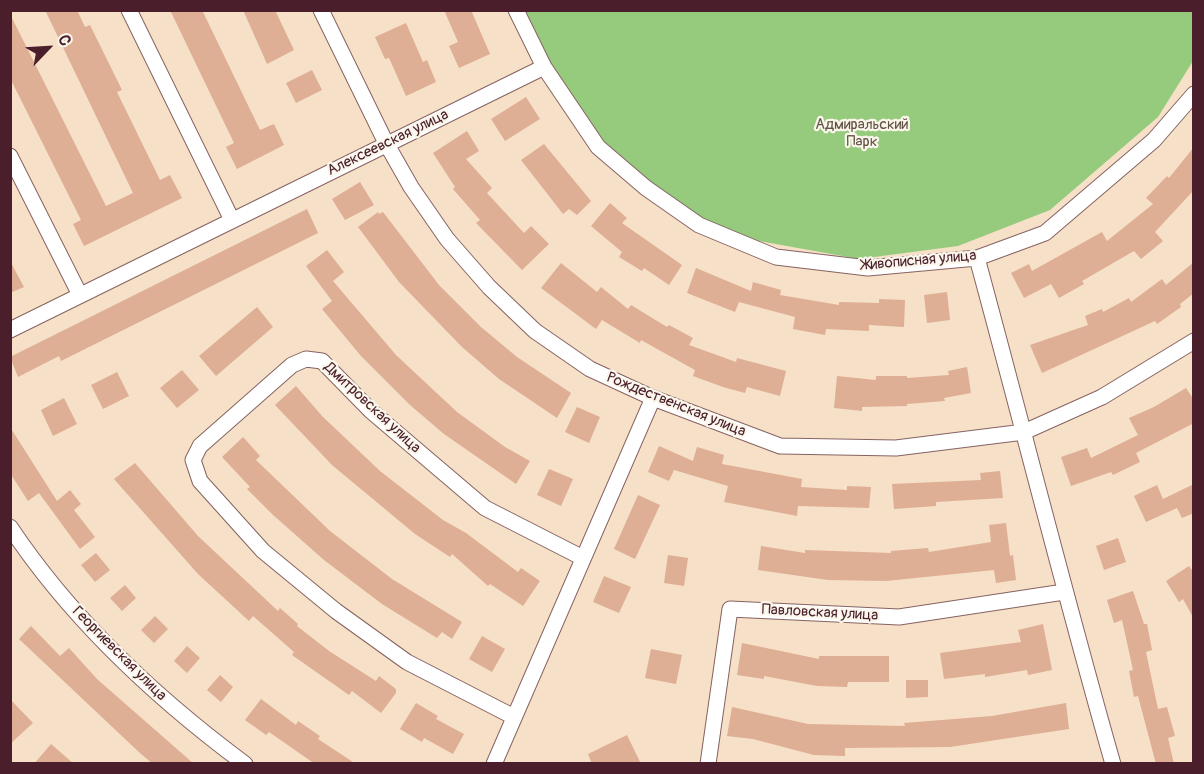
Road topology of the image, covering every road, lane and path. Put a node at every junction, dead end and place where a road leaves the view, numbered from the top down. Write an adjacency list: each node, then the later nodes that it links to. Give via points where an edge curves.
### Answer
1 (129, 10): 8 (street)
2 (321, 10): 6 (street, Рождественская улица)
3 (516, 10): 4 (street, Живописная улица)
4 (544, 67): 6 (street, Алексеевская улица); 9 (street, Живописная улица, via 598,147 646,188 699,225 776,256 868,268)
5 (1194, 94): 9 (street, Живописная улица, via 1154,140 1045,233)
6 (386, 143): 8 (street, Алексеевская улица); 13 (street, Рождественская улица, via 447,239 535,332 590,369)
7 (10, 156): 10 (street)
8 (232, 220): 10 (street, Алексеевская улица)
9 (977, 258): 14 (street)
10 (80, 295): 11 (street, Алексеевская улица)
11 (10, 330)
12 (1194, 341): 14 (street, Рождественская улица, via 1102,397)
13 (653, 399): 14 (street, Рождественская улица, via 780,446 896,448); 16 (street)
14 (1024, 432): 17 (street)
15 (10, 527): 19 (street, Георгиевская улица, via 78,614 149,687)
16 (583, 558): 18 (street); 18 (street, Дмитровская улица, via 485,508 372,411 322,361 306,359 292,365 200,446 193,460 200,481 263,551 336,611 406,663)
17 (1064, 592): 21 (street, Павловская улица, via 899,617 730,609); 22 (street)
18 (514, 717): 20 (street)
19 (245, 764)
20 (494, 764)
21 (708, 764)
22 (1113, 764)

